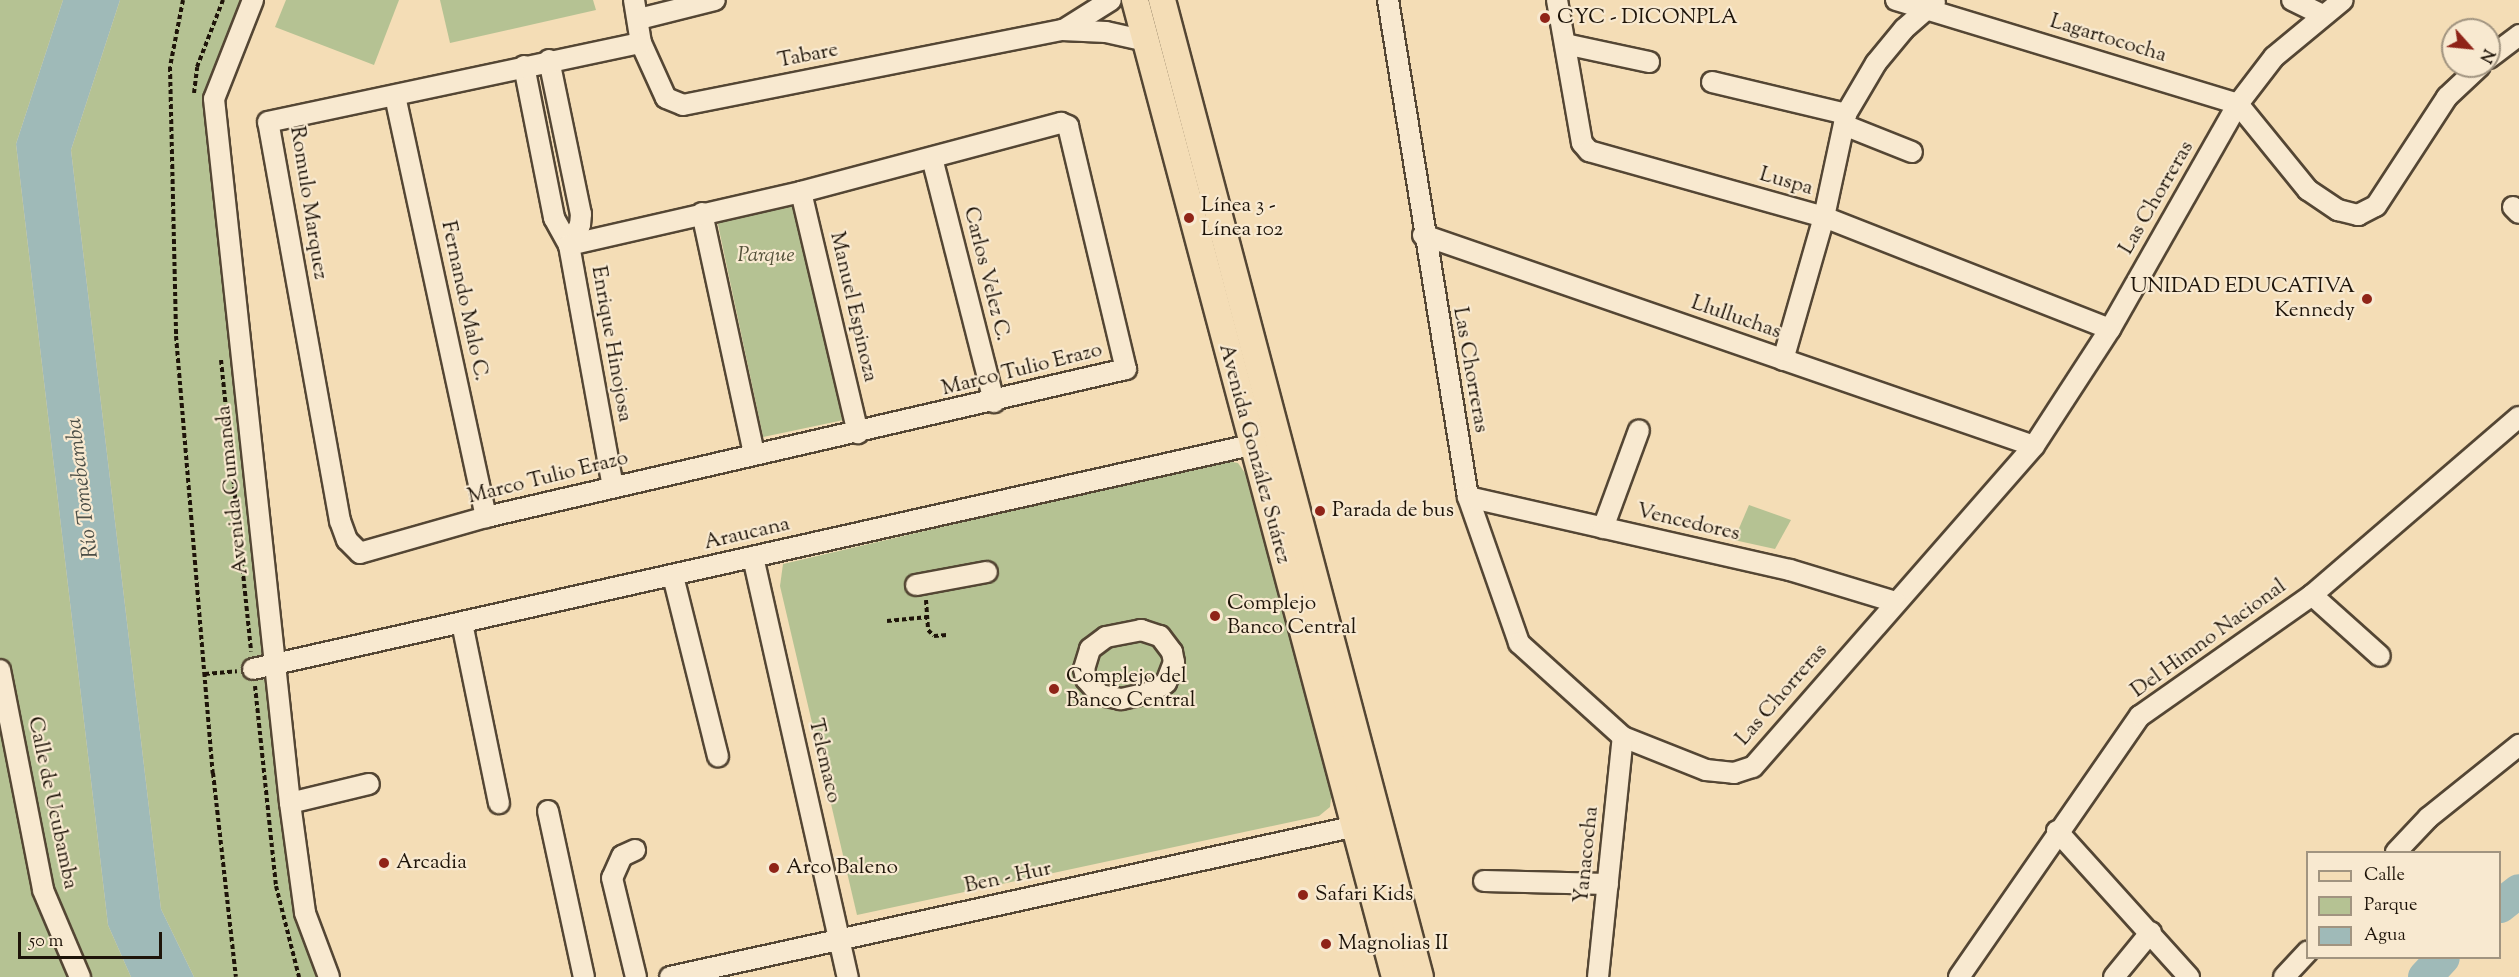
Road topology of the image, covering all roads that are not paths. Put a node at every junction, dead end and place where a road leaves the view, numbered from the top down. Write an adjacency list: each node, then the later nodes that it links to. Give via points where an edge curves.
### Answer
1 (253, 0): 58 (street, Avenida Cumanda, via 214,99)
2 (715, 0): 12 (street)
3 (1111, 0): 14 (street, Tabare)
4 (1135, 0): 16 (main road, Avenida González Suárez)
5 (1162, 0): 84 (main road, Avenida González Suárez)
6 (1388, 0): 33 (street, Las Chorreras)
7 (1557, 0): 18 (street, Luspa)
8 (1896, 0): 11 (street, Lagartococha)
9 (2292, 0): 13 (street)
10 (2343, 0): 13 (street, Las Chorreras)
11 (1932, 4): 26 (street, Lagartococha); 27 (street, via 1904,29 1876,63)
12 (636, 9): 17 (street, Tabare)
13 (2324, 15): 26 (street, Las Chorreras, via 2274,57)
14 (1062, 30): 16 (street, Tabare, via 1106,32); 17 (street, Tabare, via 682,105 666,98)
15 (2519, 35): 19 (street)
16 (1146, 41): 41 (main road, Avenida González Suárez)
17 (641, 43): 20 (street, Romulo Marquez)
18 (1565, 44): 21 (street); 32 (street, Luspa, via 1582,143 1590,151)
19 (2501, 49)
20 (549, 60): 22 (street, Romulo Marquez); 34 (street, Enrique Hinojosa, via 581,214 580,225)
21 (1649, 62)
22 (524, 66): 25 (street, Romulo Marquez); 34 (street, Enrique Hinojosa, via 554,218)
23 (2468, 78): 26 (street, via 2447,97 2376,206 2358,215 2338,210 2308,190)
24 (1712, 82): 27 (street)
25 (395, 96): 46 (street, Fernando Malo C.); 48 (street, Romulo Marquez, via 268,122 340,521 347,540)
26 (2238, 104): 35 (street, Las Chorreras)
27 (1845, 119): 28 (street); 32 (street)
28 (1912, 152)
29 (932, 158): 30 (street, Marco Tulio Erazo); 37 (street, Carlos Velez C.); 37 (street, Marco Tulio Erazo, via 1061,123 1068,126 1126,369)
30 (801, 192): 31 (street, Marco Tulio Erazo); 40 (street, Manuel Espinoza)
31 (702, 213): 34 (street, Marco Tulio Erazo); 43 (street)
32 (1824, 217): 35 (street, Luspa); 36 (street)
33 (1423, 235): 36 (street, Llulluchas); 45 (street, Las Chorreras)
34 (569, 245): 44 (street, Enrique Hinojosa)
35 (2110, 329): 42 (street, Las Chorreras)
36 (1783, 360): 42 (street, Llulluchas)
37 (994, 402): 40 (street, Marco Tulio Erazo)
38 (2519, 417): 53 (street, Del Himno Nacional)
39 (1639, 430): 47 (street)
40 (858, 433): 43 (street, Marco Tulio Erazo)
41 (1251, 445): 49 (street, Araucana); 68 (main road, Avenida González Suárez)
42 (2034, 446): 54 (street, Las Chorreras)
43 (754, 454): 44 (street, Marco Tulio Erazo)
44 (613, 486): 46 (street, Marco Tulio Erazo)
45 (1468, 498): 47 (street, Vencedores); 61 (street, Las Chorreras, via 1519,643)
46 (486, 517): 48 (street, Marco Tulio Erazo)
47 (1602, 528): 54 (street, Vencedores, via 1790,570)
48 (360, 553)
49 (753, 556): 51 (street, Araucana); 75 (street, Telemaco)
50 (987, 572): 52 (street)
51 (673, 576): 55 (street, Araucana); 63 (street)
52 (921, 589)
53 (2312, 595): 57 (street); 69 (street, Del Himno Nacional, via 2140,716)
54 (1895, 602): 61 (street, Las Chorreras, via 1753,767 1734,773 1706,770)
55 (462, 623): 58 (street, Araucana); 65 (street)
56 (1115, 635): 56 (street, via 1097,642 1086,658 1086,679 1092,688 1110,699 1121,699 1148,693 1166,683 1173,662 1167,643 1151,632)
57 (2380, 656)
58 (275, 664): 59 (street, Araucana); 66 (street, Avenida Cumanda)
59 (253, 669)
60 (0, 670): 77 (street, Calle de Ucubamba, via 43,890)
61 (1623, 737): 73 (street, Yanacocha)
62 (2519, 745): 71 (street, via 2427,818)
63 (718, 756)
64 (369, 784): 66 (street)
65 (499, 802)
66 (290, 803): 78 (street, Avenida Cumanda, via 305,913)
67 (548, 810): 79 (street)
68 (1356, 826): 75 (street, Ben - Hur); 83 (main road, Avenida González Suárez)
69 (2056, 831): 74 (street); 86 (street, Del Himno Nacional)
70 (635, 850): 80 (street, via 622,856 612,878)
71 (2397, 851)
72 (1484, 881): 73 (street)
73 (1608, 884): 85 (street, Yanacocha)
74 (2151, 932): 87 (street); 88 (street)
75 (840, 940): 81 (street, Ben - Hur); 82 (street, Telemaco)
76 (2306, 952): 89 (street)
77 (80, 977)
78 (329, 977)
79 (584, 977)
80 (636, 977)
81 (674, 977)
82 (848, 977)
83 (1395, 977)
84 (1420, 977)
85 (1598, 977)
86 (1959, 977)
87 (2114, 977)
88 (2189, 977)
89 (2284, 977)

